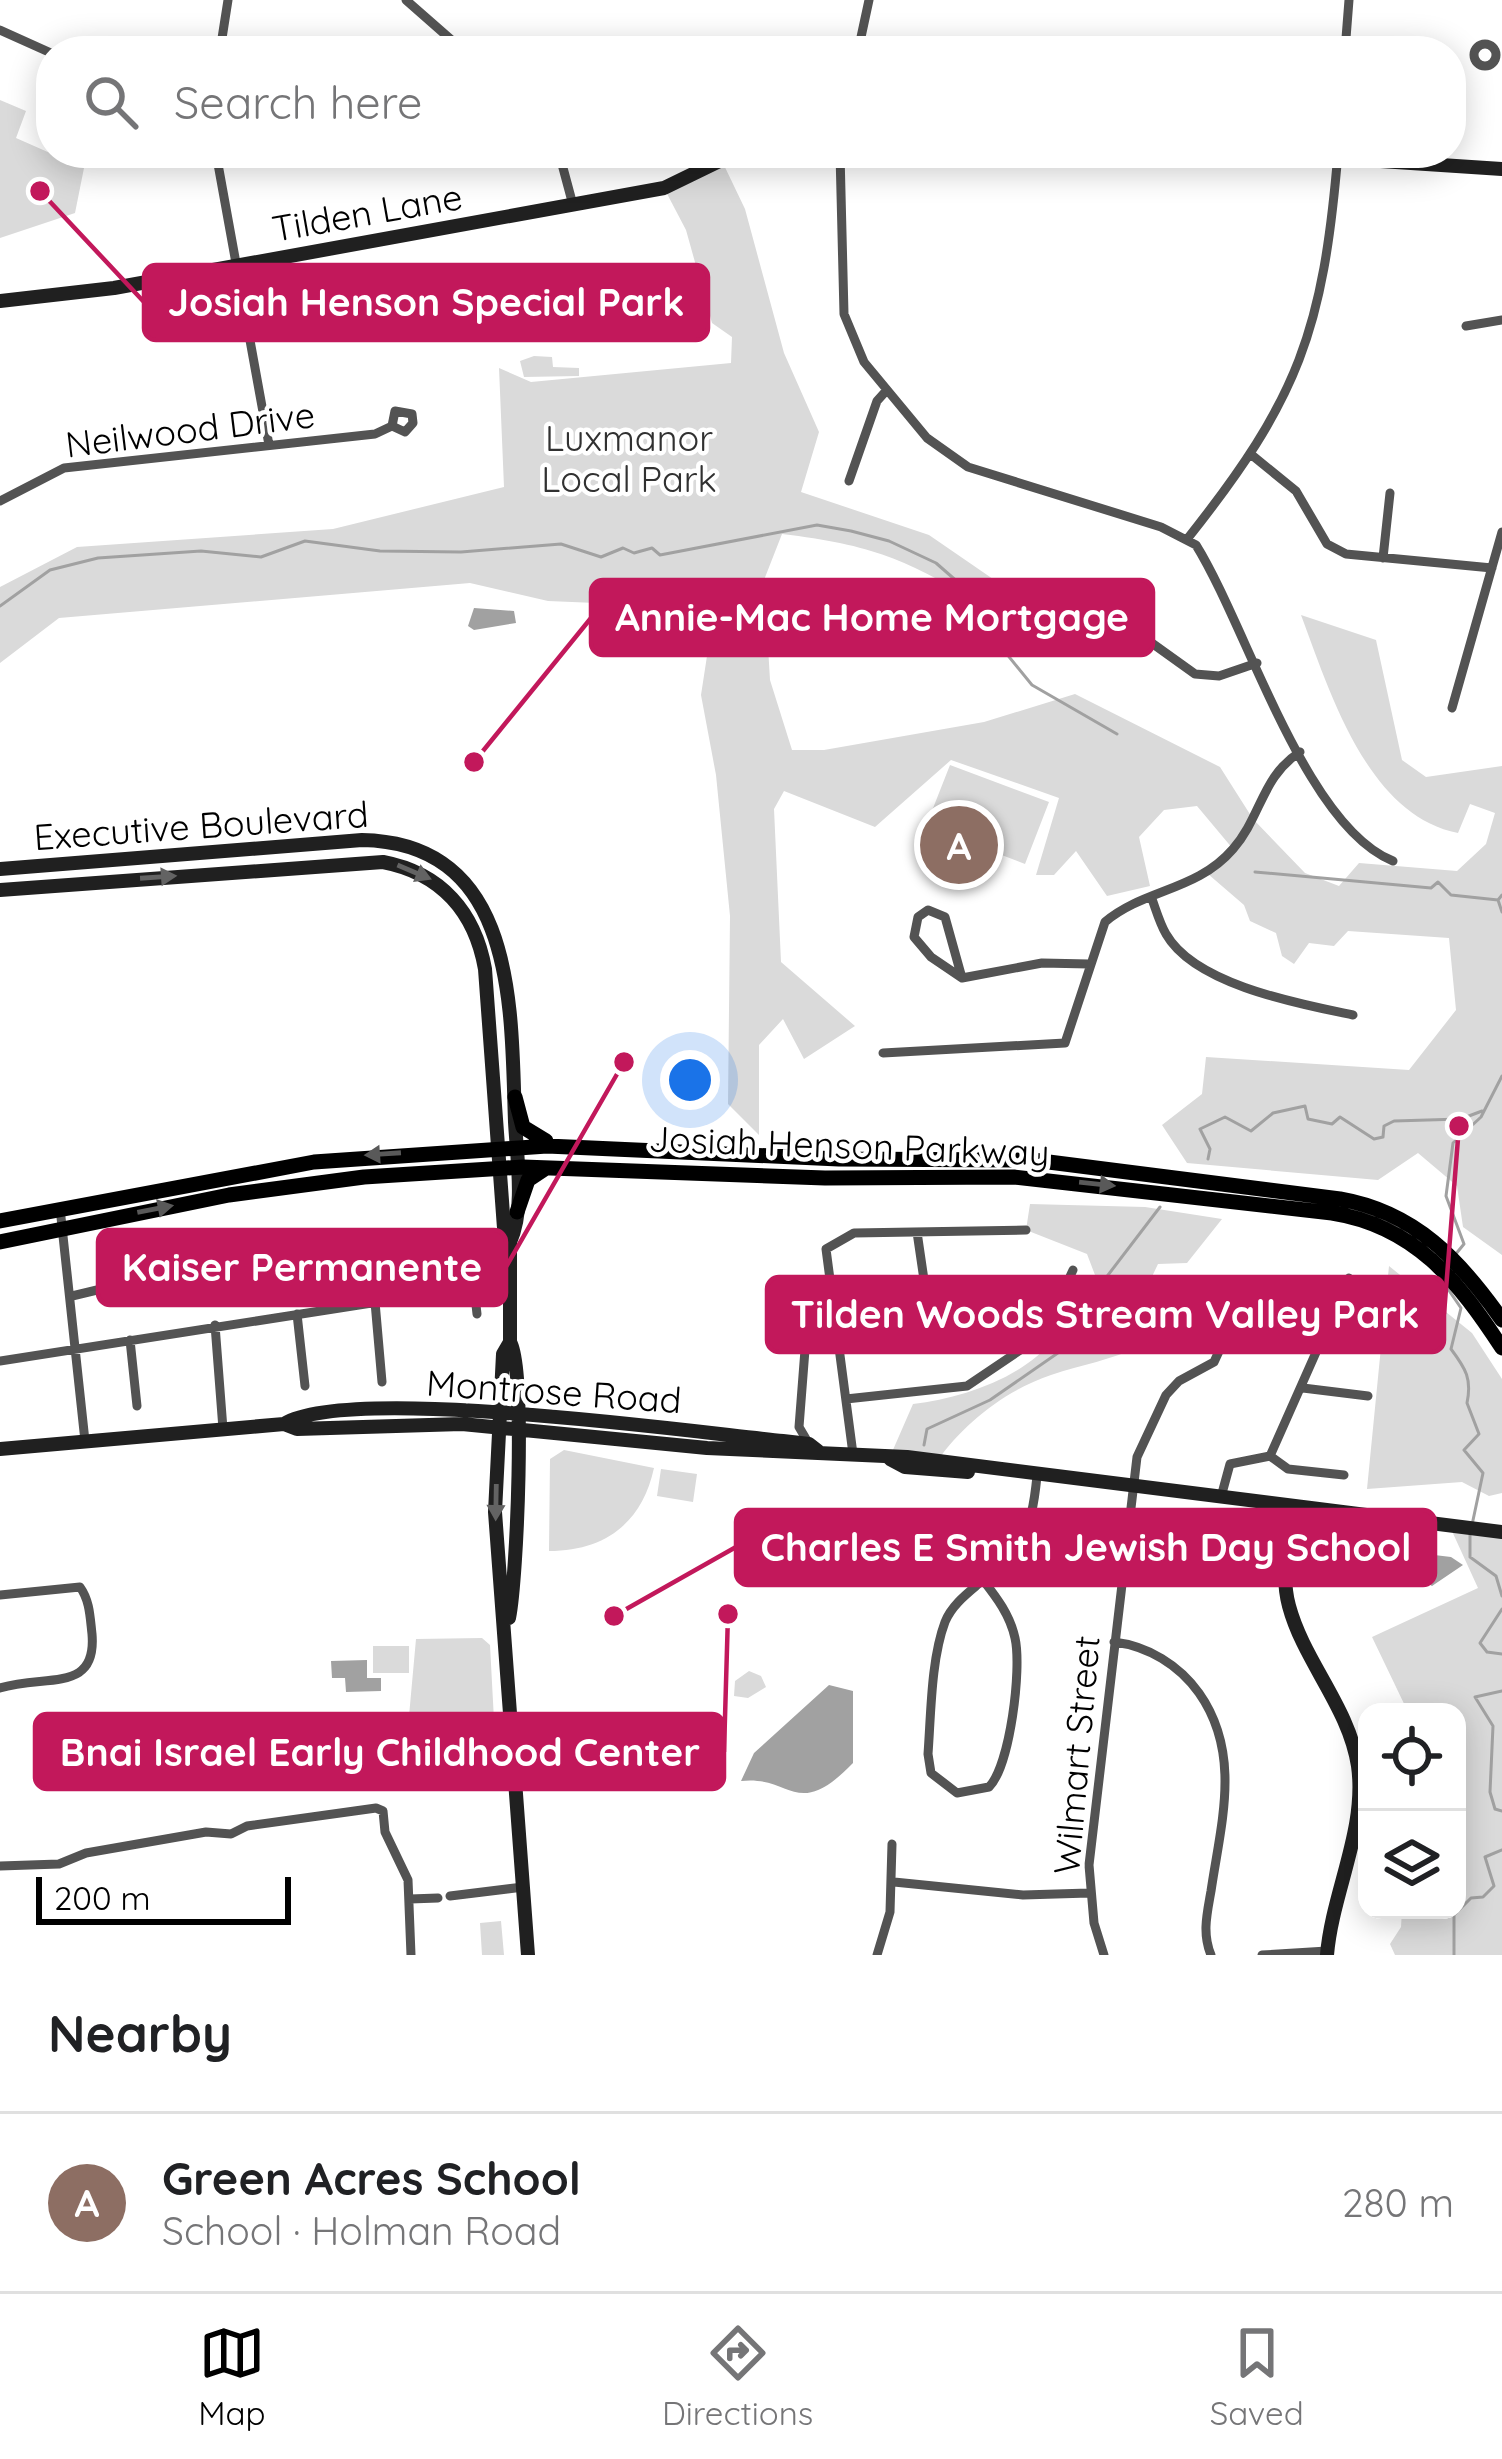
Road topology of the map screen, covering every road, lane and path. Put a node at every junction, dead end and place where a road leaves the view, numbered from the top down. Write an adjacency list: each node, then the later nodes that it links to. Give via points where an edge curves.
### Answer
1 (228, 0): 6 (street)
2 (406, 0): 7 (street)
3 (869, 0): 8 (street)
4 (1349, 0): 9 (street)
5 (0, 30): 10 (street)
6 (222, 36)
7 (447, 36)
8 (861, 36)
9 (1346, 36)
10 (36, 46)
11 (1466, 167): 17 (street)
12 (219, 168): 19 (street)
13 (564, 168): 18 (street)
14 (705, 168): 18 (street, Tilden Lane, via 664,188)
15 (840, 168): 23 (street, via 844,314)
16 (1336, 168): 26 (street, via 1314,328)
17 (1502, 170)
18 (573, 205): 19 (street, Tilden Lane)
19 (235, 266): 20 (street, Tilden Lane); 25 (street)
20 (0, 301)
21 (1502, 320): 22 (street)
22 (1466, 326)
23 (886, 391): 27 (street); 31 (street, via 927,438 968,467)
24 (392, 426): 25 (street, Neilwood Drive)
25 (269, 445): 29 (street, Neilwood Drive, via 64,468)
26 (1253, 456): 31 (street); 32 (street, via 1295,491 1327,544)
27 (849, 481)
28 (1390, 493): 32 (street)
29 (0, 501)
30 (1502, 532): 33 (street)
31 (1188, 538): 35 (street)
32 (1383, 558): 33 (street)
33 (1492, 568): 36 (street)
34 (861, 652): 35 (street, via 962,646 1059,613 1142,636 1195,674 1219,676)
35 (1257, 663): 37 (street)
36 (1452, 708)
37 (1300, 752): 41 (street, via 1346,829); 49 (street, via 1270,776 1233,849 1198,880)
38 (310, 844): 39 (street, Executive Boulevard); 42 (street); 52 (street, Executive Boulevard, via 396,843 438,861 466,885 494,928)
39 (239, 850): 40 (street, Executive Boulevard); 45 (street)
40 (108, 860): 43 (street, Executive Boulevard); 46 (street)
41 (1394, 862)
42 (311, 865): 45 (street, Executive Boulevard); 53 (street, Executive Boulevard, one-way to 53, via 392,864 425,876 454,898 480,945)
43 (25, 867): 44 (street, Executive Boulevard); 47 (street)
44 (0, 869)
45 (239, 871): 46 (street, Executive Boulevard, one-way to 45)
46 (118, 880): 47 (street, Executive Boulevard)
47 (27, 888): 48 (street, Executive Boulevard)
48 (0, 890)
49 (1152, 899): 50 (street, via 1105,922); 54 (street, via 1166,935 1205,966 1256,992)
50 (1089, 964): 51 (street); 55 (street, via 1065,1043)
51 (962, 977): 51 (street, via 914,937 917,917 928,910 945,917)
52 (507, 992): 53 (street); 56 (street)
53 (488, 998): 58 (street)
54 (1353, 1015)
55 (883, 1053)
56 (515, 1096): 57 (main road, via 527,1133); 58 (street)
57 (566, 1146): 58 (main road, Josiah Henson Parkway); 59 (main road, Josiah Henson Parkway)
58 (508, 1147): 61 (street); 63 (main road, Josiah Henson Parkway, one-way to 63, via 314,1162)
59 (728, 1153): 62 (main road, via 717,1163); 71 (main road, Josiah Henson Parkway, via 1009,1159 1350,1201 1388,1213)
60 (547, 1167): 61 (main road, Josiah Henson Parkway); 62 (main road, Josiah Henson Parkway); 64 (main road, via 527,1180)
61 (509, 1168): 64 (street); 66 (main road, Josiah Henson Parkway, one-way to 61, via 229,1195); 69 (street)
62 (645, 1169): 71 (main road, Josiah Henson Parkway, one-way to 71, via 1105,1185 1354,1217)
63 (60, 1208): 65 (main road, Josiah Henson Parkway); 66 (street)
64 (517, 1212): 69 (street)
65 (0, 1221)
66 (64, 1228): 70 (main road, Josiah Henson Parkway); 76 (street)
67 (1026, 1230): 68 (street)
68 (917, 1232): 78 (street, via 928,1307); 95 (street, via 854,1233 826,1249)
69 (510, 1242): 85 (street)
70 (0, 1243)
71 (1435, 1251): 75 (main road, Josiah Henson Parkway)
72 (1073, 1270): 95 (street, via 1045,1334 967,1387)
73 (1349, 1278): 93 (street)
74 (118, 1285): 76 (street)
75 (1468, 1285): 81 (main road, Josiah Henson Parkway); 88 (main road, Josiah Henson Parkway)
76 (72, 1296): 86 (street)
77 (375, 1302): 79 (street); 80 (street, via 474,1287); 90 (street)
78 (940, 1306)
79 (297, 1314): 83 (street); 92 (street)
80 (477, 1314)
81 (1502, 1320)
82 (807, 1324): 100 (street)
83 (215, 1325): 84 (street); 101 (street)
84 (130, 1340): 86 (street); 96 (street)
85 (510, 1342): 91 (street); 98 (street)
86 (76, 1347): 89 (street); 103 (street)
87 (1223, 1347): 87 (street, via 1238,1310 1220,1303 1205,1340); 110 (street, Wilmart Street, via 1166,1395)
88 (1502, 1348)
89 (0, 1360)
90 (382, 1382)
91 (518, 1384): 97 (street); 99 (street)
92 (305, 1386)
93 (1303, 1388): 94 (street); 107 (street)
94 (1368, 1396)
95 (846, 1399): 106 (street)
96 (136, 1406)
97 (554, 1417): 99 (street, Montrose Road); 102 (street, Montrose Road)
98 (500, 1420): 99 (street, Montrose Road); 101 (street, Montrose Road); 116 (street, one-way to 116, via 495,1512)
99 (517, 1421): 104 (street, Montrose Road, via 707,1448); 116 (street)
100 (800, 1427): 102 (street); 104 (street)
101 (223, 1429): 103 (street, Montrose Road)
102 (784, 1441): 104 (street, Montrose Road)
103 (85, 1442): 105 (street, Montrose Road)
104 (814, 1447): 106 (street, Montrose Road)
105 (0, 1449)
106 (853, 1454): 109 (street, Montrose Road)
107 (1270, 1456): 108 (street, via 1288,1468); 111 (street, via 1230,1464)
108 (1344, 1475)
109 (1037, 1476): 110 (street, Montrose Road); 114 (street, via 1026,1535)
110 (1132, 1487): 111 (street, Montrose Road); 117 (street, Wilmart Street)
111 (1221, 1497): 112 (street, Montrose Road)
112 (1293, 1506): 113 (street, Montrose Road, via 1485,1533); 125 (street, via 1288,1604 1358,1768 1357,1812)
113 (1502, 1528)
114 (982, 1580): 114 (street, via 944,1624 929,1735 932,1773 957,1793 989,1787 1004,1766 1016,1643)
115 (0, 1595): 118 (street, via 80,1587 88,1597 92,1663 80,1675)
116 (507, 1629): 122 (street)
117 (1114, 1642): 123 (street, Wilmart Street); 130 (street, via 1154,1654 1191,1681 1215,1720 1227,1789 1205,1927)
118 (0, 1688)
119 (892, 1844): 121 (street)
120 (0, 1866): 124 (street, via 59,1864 193,1834 376,1808)
121 (894, 1882): 123 (street, via 1023,1895); 128 (street)
122 (523, 1887): 124 (street); 127 (street)
123 (1090, 1892): 129 (street, Wilmart Street)
124 (410, 1899): 126 (street)
125 (1327, 1953): 131 (street)
126 (411, 1955)
127 (528, 1955)
128 (877, 1955)
129 (1104, 1955)
130 (1211, 1955)
131 (1262, 1955)

